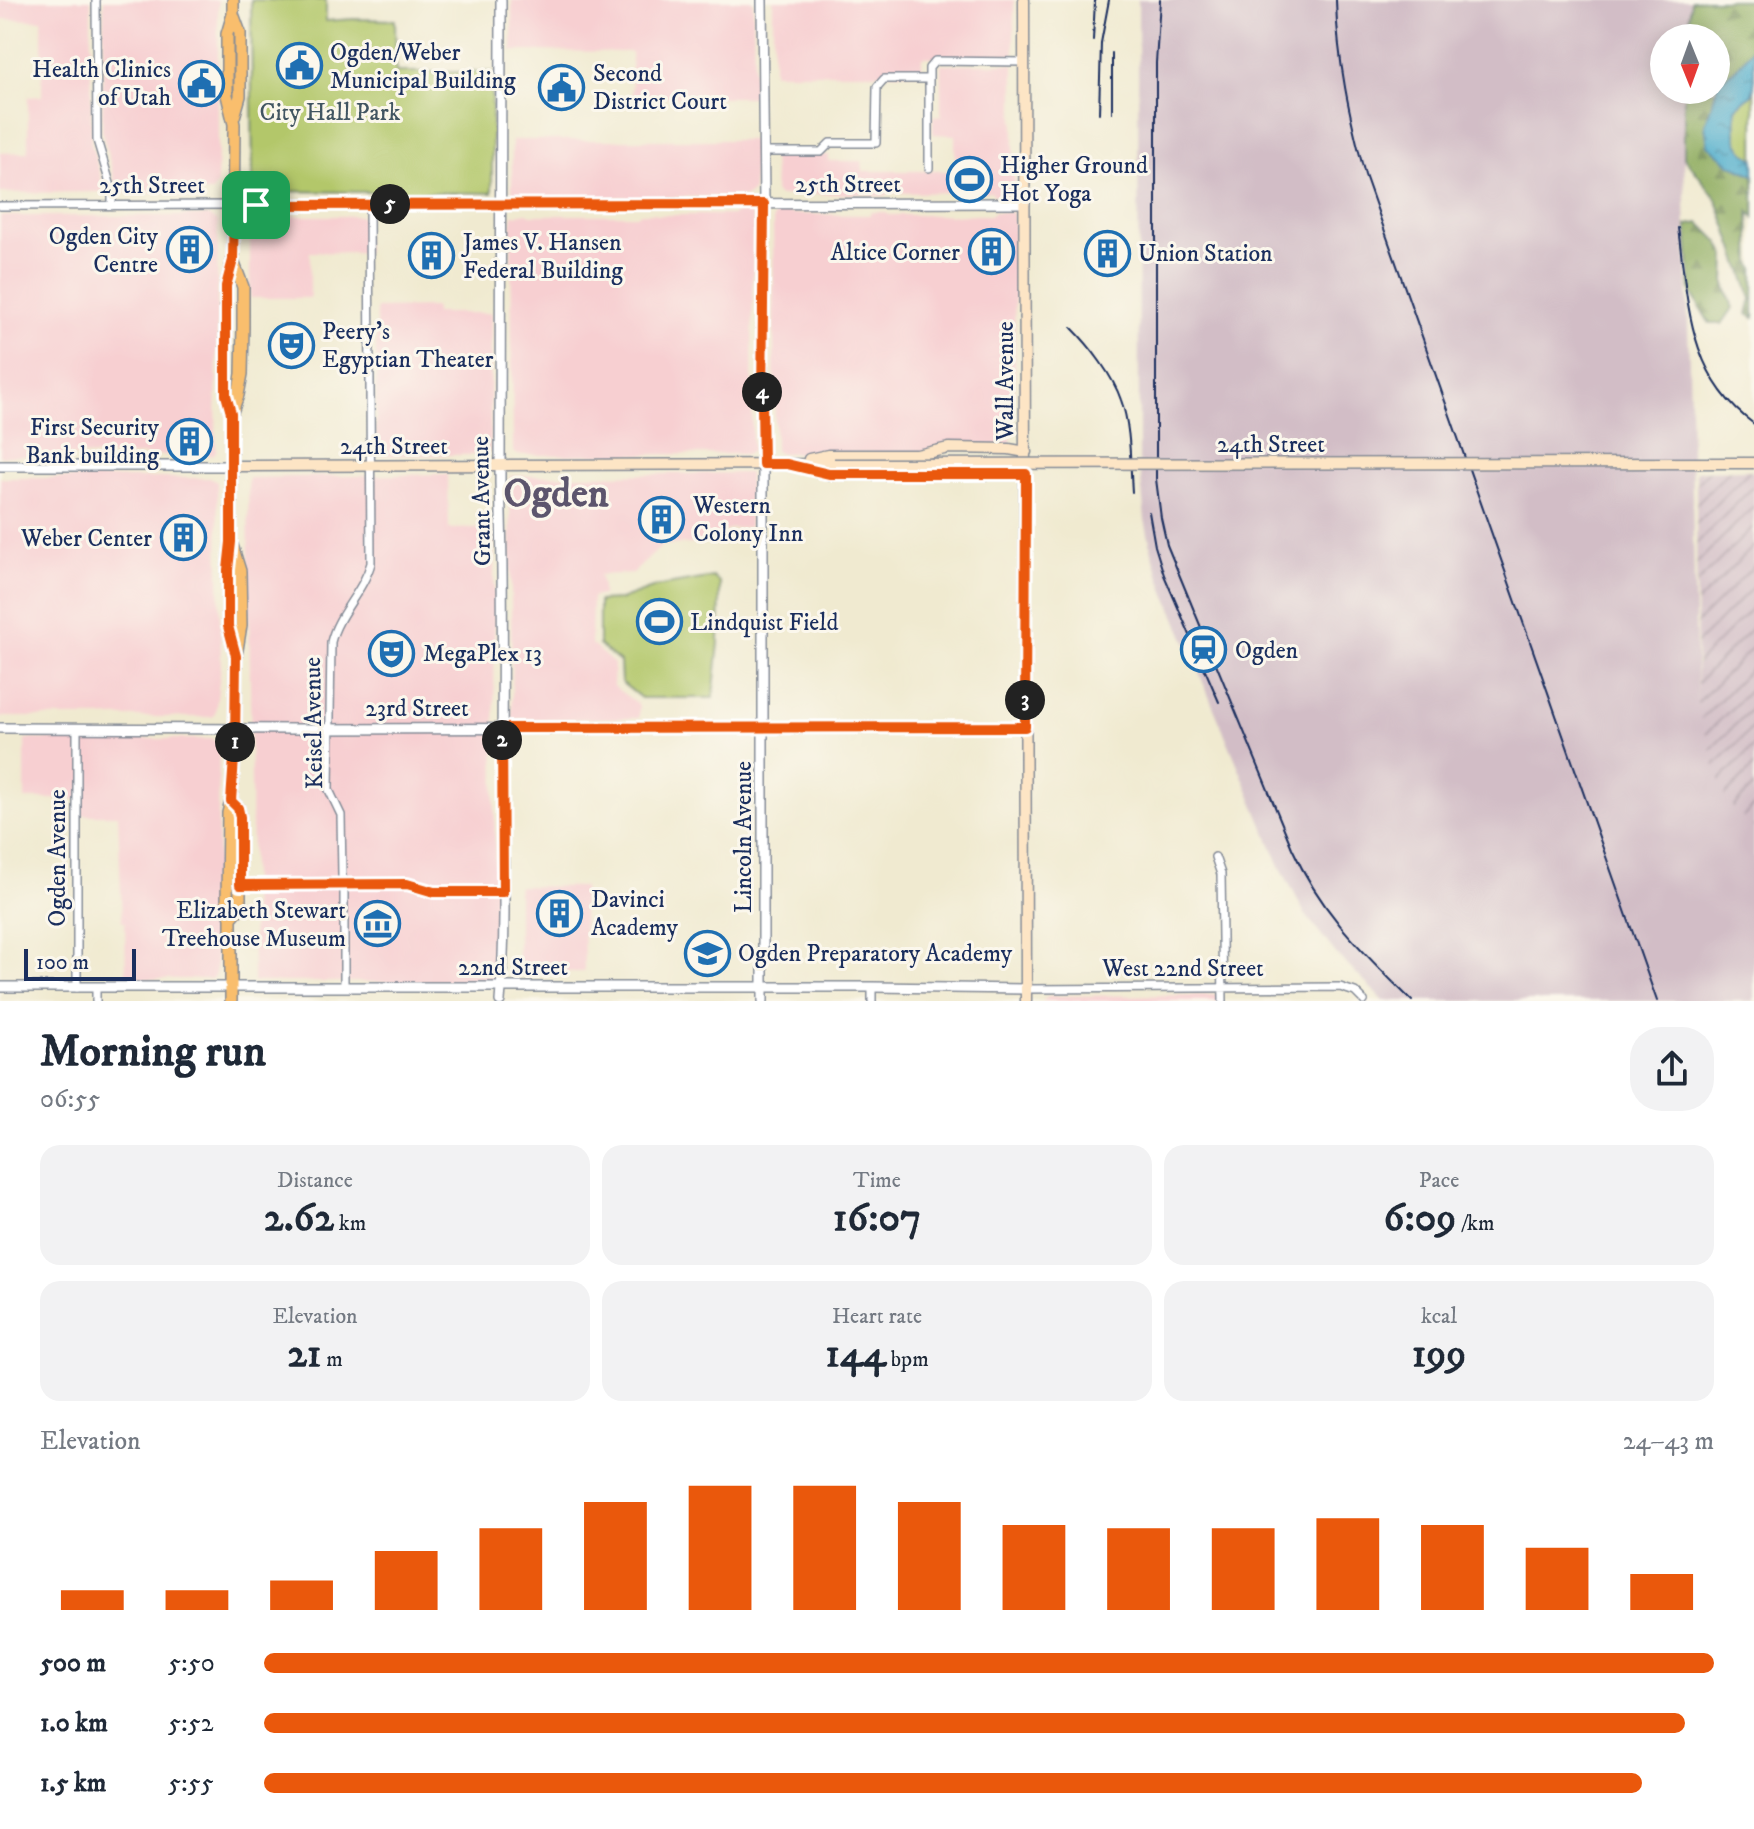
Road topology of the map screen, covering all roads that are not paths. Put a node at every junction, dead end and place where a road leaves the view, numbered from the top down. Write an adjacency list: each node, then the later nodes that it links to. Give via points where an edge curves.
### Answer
1 (96, 0): 16 (street, via 97,140)
2 (233, 0): 14 (main road, via 227,95 234,118)
3 (501, 0): 12 (street, Grant Avenue)
4 (762, 0): 8 (street, Lincoln Avenue)
5 (1024, 0): 6 (main road, Wall Avenue)
6 (1025, 62): 7 (street, via 935,61); 10 (main road, Wall Avenue)
7 (929, 79): 8 (street, via 880,82 876,143 830,143 821,152); 9 (street)
8 (764, 152): 13 (street, Lincoln Avenue)
9 (929, 168)
10 (1025, 203): 13 (street, 25th Street); 17 (main road, Wall Avenue)
11 (369, 204): 12 (street, 25th Street); 14 (street, 25th Street); 23 (street, Keisel Avenue)
12 (501, 204): 13 (street, 25th Street); 24 (street, Grant Avenue)
13 (764, 204): 19 (street, Lincoln Avenue)
14 (234, 205): 16 (street, 25th Street); 22 (main road, via 233,260 226,286)
15 (0, 206): 16 (street, 25th Street)
16 (112, 206)
17 (1026, 452): 20 (main road, 24th Street, via 949,448 917,455 828,455); 25 (main road, Wall Avenue)
18 (1754, 463): 20 (main road, 24th Street, bridge)
19 (763, 464): 20 (main road, 24th Street); 24 (main road, 24th Street); 32 (street, Lincoln Avenue)
20 (787, 464): 25 (main road, 24th Street, via 829,474)
21 (0, 466): 22 (street, 24th Street)
22 (232, 466): 23 (main road, 24th Street); 29 (main road, via 231,542 240,571 241,625)
23 (371, 466): 24 (main road, 24th Street); 30 (street, Keisel Avenue, via 371,563 334,629)
24 (500, 466): 31 (street, Grant Avenue)
25 (1026, 474): 26 (main road, Wall Avenue)
26 (1025, 727): 32 (street, 23rd Street); 48 (main road, Wall Avenue)
27 (0, 728): 28 (street, 23rd Street)
28 (77, 728): 29 (street, 23rd Street); 45 (street, Ogden Avenue)
29 (234, 728): 30 (street, 23rd Street); 33 (main road)
30 (330, 728): 31 (street, 23rd Street); 35 (street, Keisel Avenue, via 329,790 341,815)
31 (502, 728): 32 (street, 23rd Street); 37 (street, Grant Avenue)
32 (763, 728): 43 (street, Lincoln Avenue)
33 (231, 801): 36 (main road, via 240,817); 38 (main road)
34 (1215, 857): 47 (street, via 1221,874)
35 (344, 884): 36 (street); 37 (street); 41 (street, Keisel Avenue)
36 (240, 885): 38 (main road, via 239,907)
37 (503, 892): 42 (street, Grant Avenue)
38 (231, 918): 40 (main road)
39 (0, 987): 45 (street, 22nd Street)
40 (231, 987): 41 (street, 22nd Street); 46 (street, 22nd Street); 51 (main road)
41 (344, 987): 42 (street, 22nd Street)
42 (501, 987): 43 (street, 22nd Street); 52 (street, Grant Avenue)
43 (763, 987): 44 (street, 22nd Street); 53 (street, Lincoln Avenue)
44 (872, 987): 48 (street, 22nd Street); 54 (street)
45 (77, 988): 46 (street, 22nd Street)
46 (96, 988): 50 (street)
47 (1223, 988): 49 (street, West 22nd Street); 57 (street); 58 (street, West 22nd Street, via 1340,987)
48 (1026, 989): 49 (street, West 22nd Street); 55 (main road, Wall Avenue)
49 (1133, 989): 56 (street)
50 (96, 1001)
51 (231, 1001)
52 (500, 1001)
53 (763, 1001)
54 (872, 1001)
55 (1026, 1001)
56 (1133, 1001)
57 (1223, 1001)
58 (1364, 1001)

